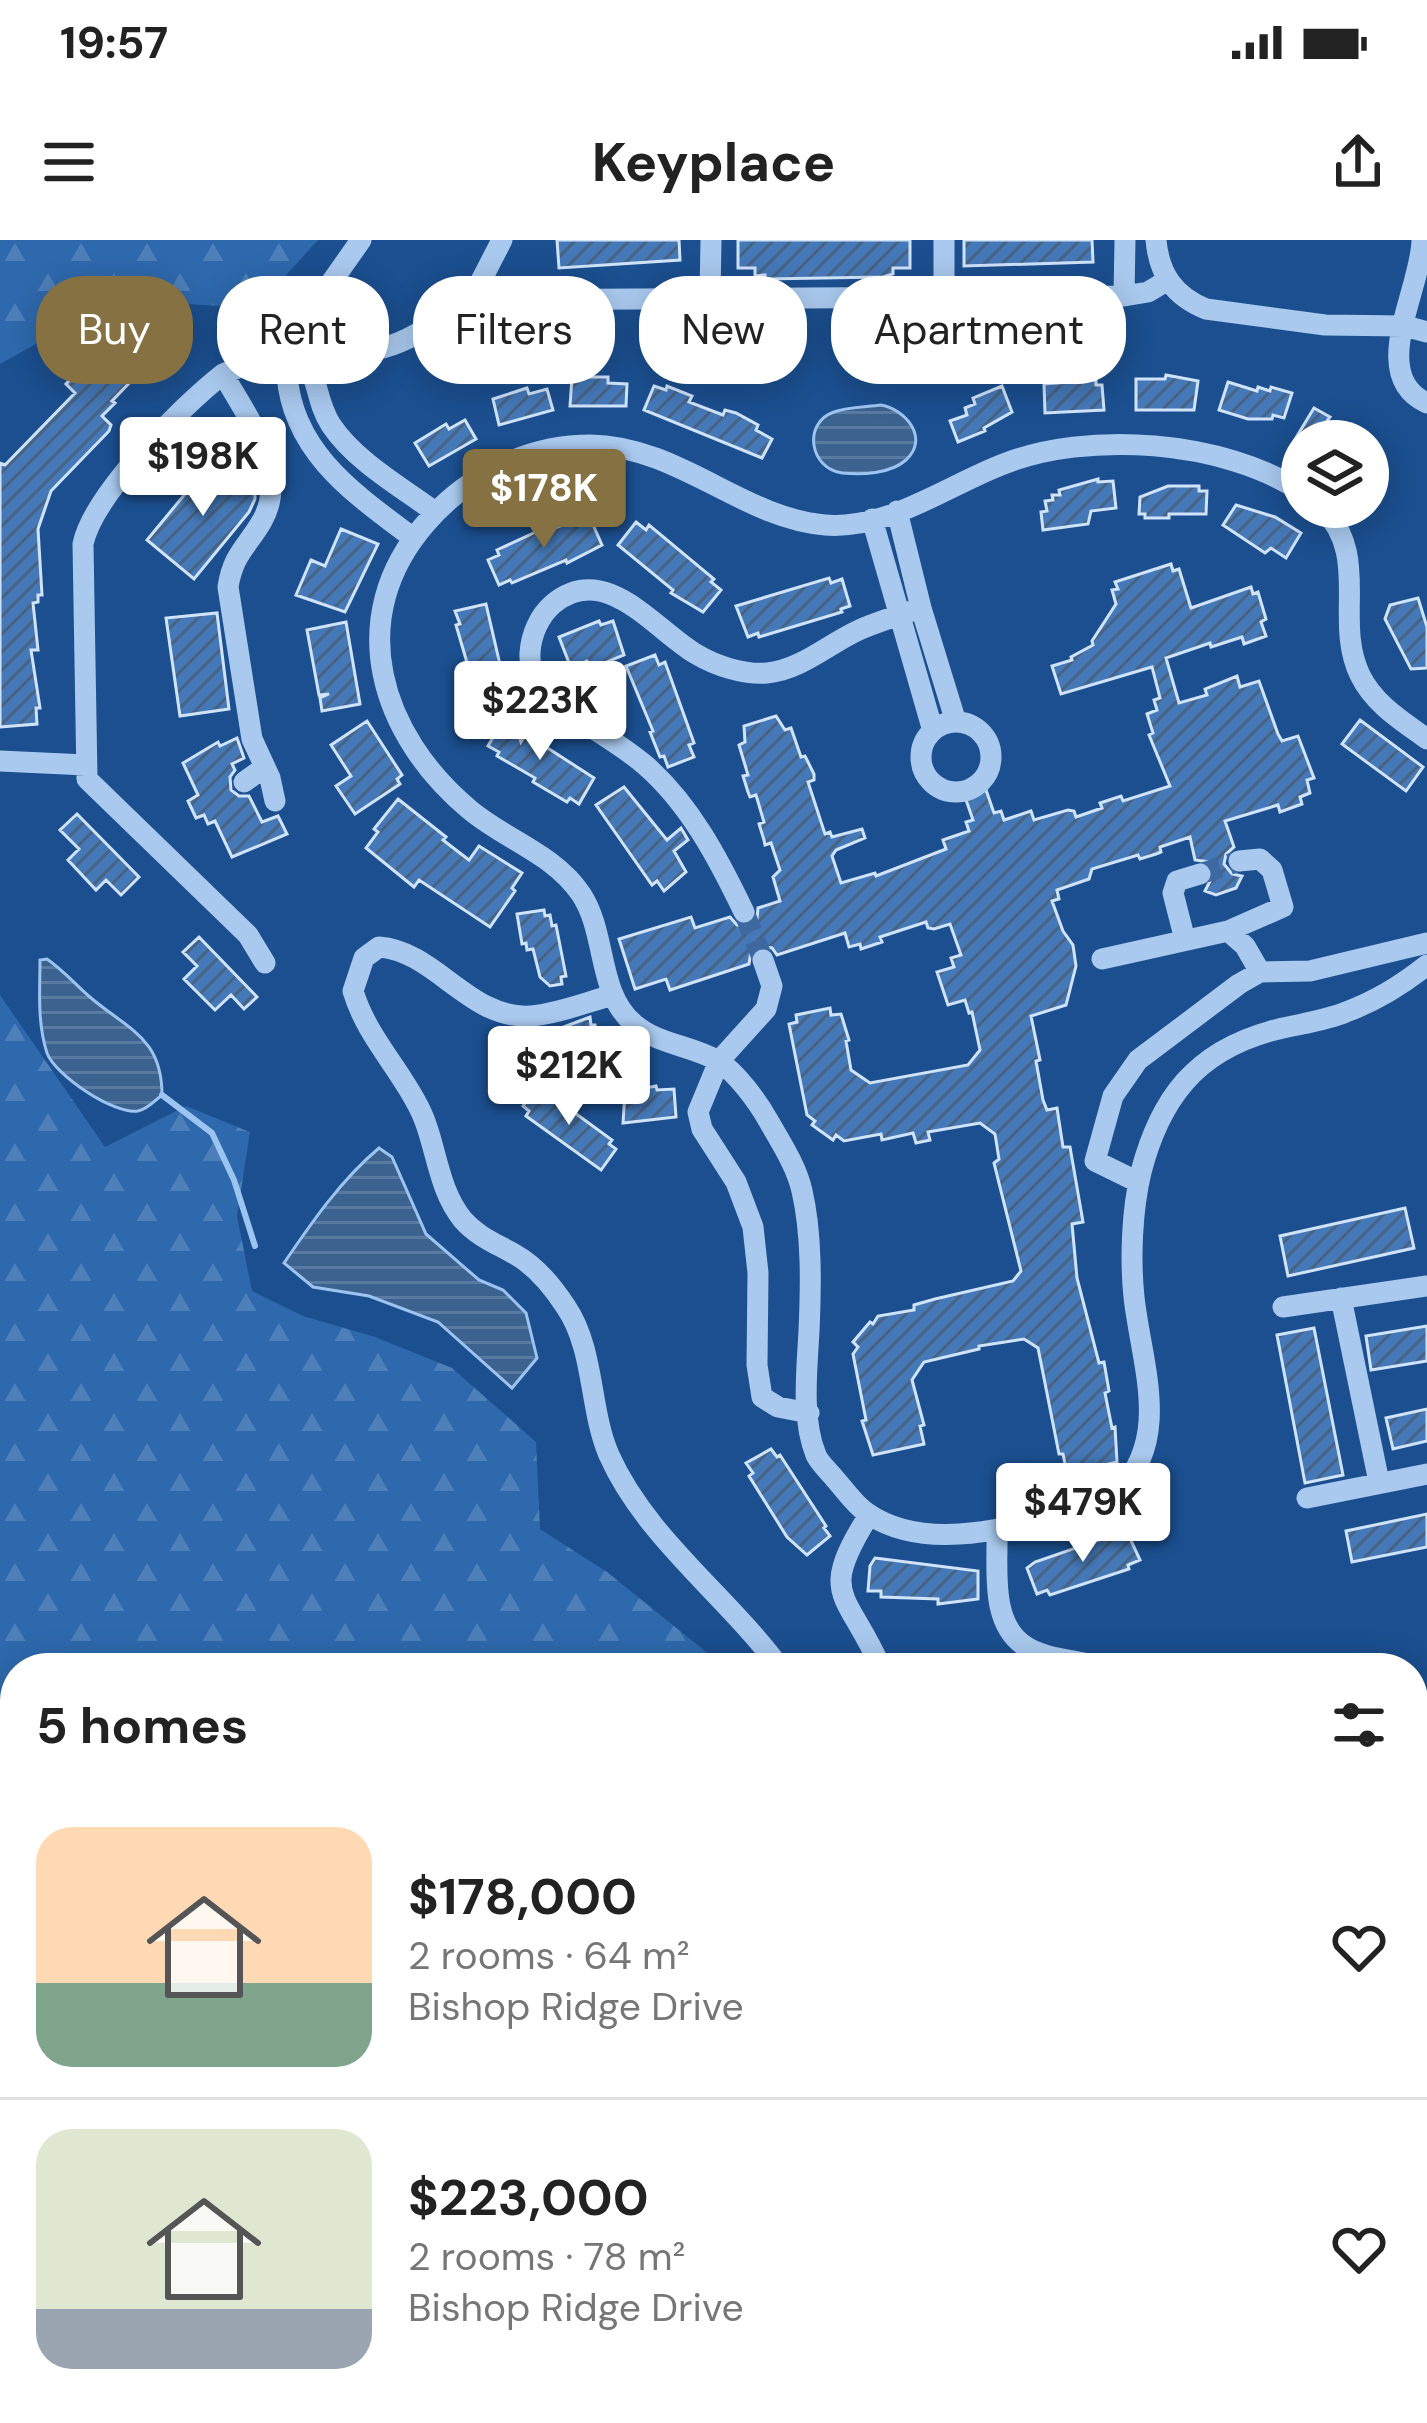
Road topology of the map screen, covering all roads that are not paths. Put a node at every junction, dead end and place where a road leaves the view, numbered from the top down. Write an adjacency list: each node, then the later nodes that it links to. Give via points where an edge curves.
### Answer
1 (361, 240): 8 (street)
2 (502, 240): 9 (street)
3 (711, 240): 10 (street)
4 (944, 240): 11 (street)
5 (1125, 240): 12 (street)
6 (1156, 240): 13 (street)
7 (1424, 250): 15 (street)
8 (336, 276)
9 (483, 276)
10 (710, 276)
11 (944, 276)
12 (1124, 276)
13 (1168, 280): 14 (street); 15 (street, via 1192,303 1223,312)
14 (1126, 296)
15 (1416, 329): 20 (street, via 1396,343 1399,376)
16 (217, 380): 33 (street, via 87,522)
17 (228, 384): 34 (street, via 275,491 232,562 228,587 252,740)
18 (288, 384): 26 (street, via 303,436 351,490)
19 (315, 384): 23 (street, via 331,425)
20 (1427, 403)
21 (1281, 479): 22 (street, via 1200,451 1073,447 1002,464)
22 (897, 511): 24 (street); 27 (street)
23 (435, 512): 24 (street, via 493,469 583,445 659,458 804,522); 26 (street)
24 (872, 519): 28 (street)
25 (1338, 528): 31 (street, via 1348,548 1360,674 1388,711)
26 (413, 538): 48 (street, via 389,581 378,624 392,704 463,805 541,856 583,896)
27 (921, 608): 28 (street); 29 (street)
28 (898, 616): 30 (street); 39 (street, via 767,673 697,654 601,590 569,594 536,626 530,661 540,690 672,792)
29 (956, 722): 30 (street); 30 (street, via 979,730 991,751 987,774 969,790 945,791 927,776 922,752)
30 (933, 731)
31 (1427, 739)
32 (0, 761): 33 (street)
33 (86, 765): 45 (street, via 86,778 248,935)
34 (265, 767): 35 (street); 36 (street)
35 (244, 782)
36 (274, 801)
37 (1239, 861): 40 (street, via 1260,859 1273,870 1283,907)
38 (1200, 874): 41 (street, via 1178,881 1173,893)
39 (744, 912)
40 (1228, 931): 41 (street); 47 (street)
41 (1185, 940): 43 (street)
42 (1427, 943): 47 (street, via 1310,971)
43 (1102, 959)
44 (763, 960): 49 (street, via 772,986 766,1009)
45 (266, 963)
46 (1427, 965): 50 (street, via 1342,1015 1261,1034 1213,1057 1166,1102)
47 (1260, 972): 50 (street, via 1138,1060 1114,1096 1095,1161)
48 (613, 995): 49 (street, via 643,1031); 60 (street, via 532,1016 505,1014 398,948 380,946 364,958 352,992 376,1045 416,1101 461,1218 519,1256 570,1312 610,1458 659,1531)
49 (719, 1061): 54 (street, via 763,1111 802,1186); 54 (street, via 698,1112 753,1227 762,1397)
50 (1138, 1182): 59 (street, via 1133,1291 1151,1419 1146,1451 1136,1473 1097,1508)
51 (1427, 1286): 52 (street)
52 (1341, 1298): 53 (street); 56 (street)
53 (1283, 1307)
54 (809, 1413): 58 (street, via 816,1458)
55 (1427, 1474): 56 (street)
56 (1379, 1482): 57 (street)
57 (1307, 1498)
58 (869, 1515): 59 (street, via 906,1532); 61 (street, via 839,1583)
59 (997, 1531): 62 (street, via 1005,1624)
60 (769, 1653)
61 (873, 1653)
62 (1043, 1653)

